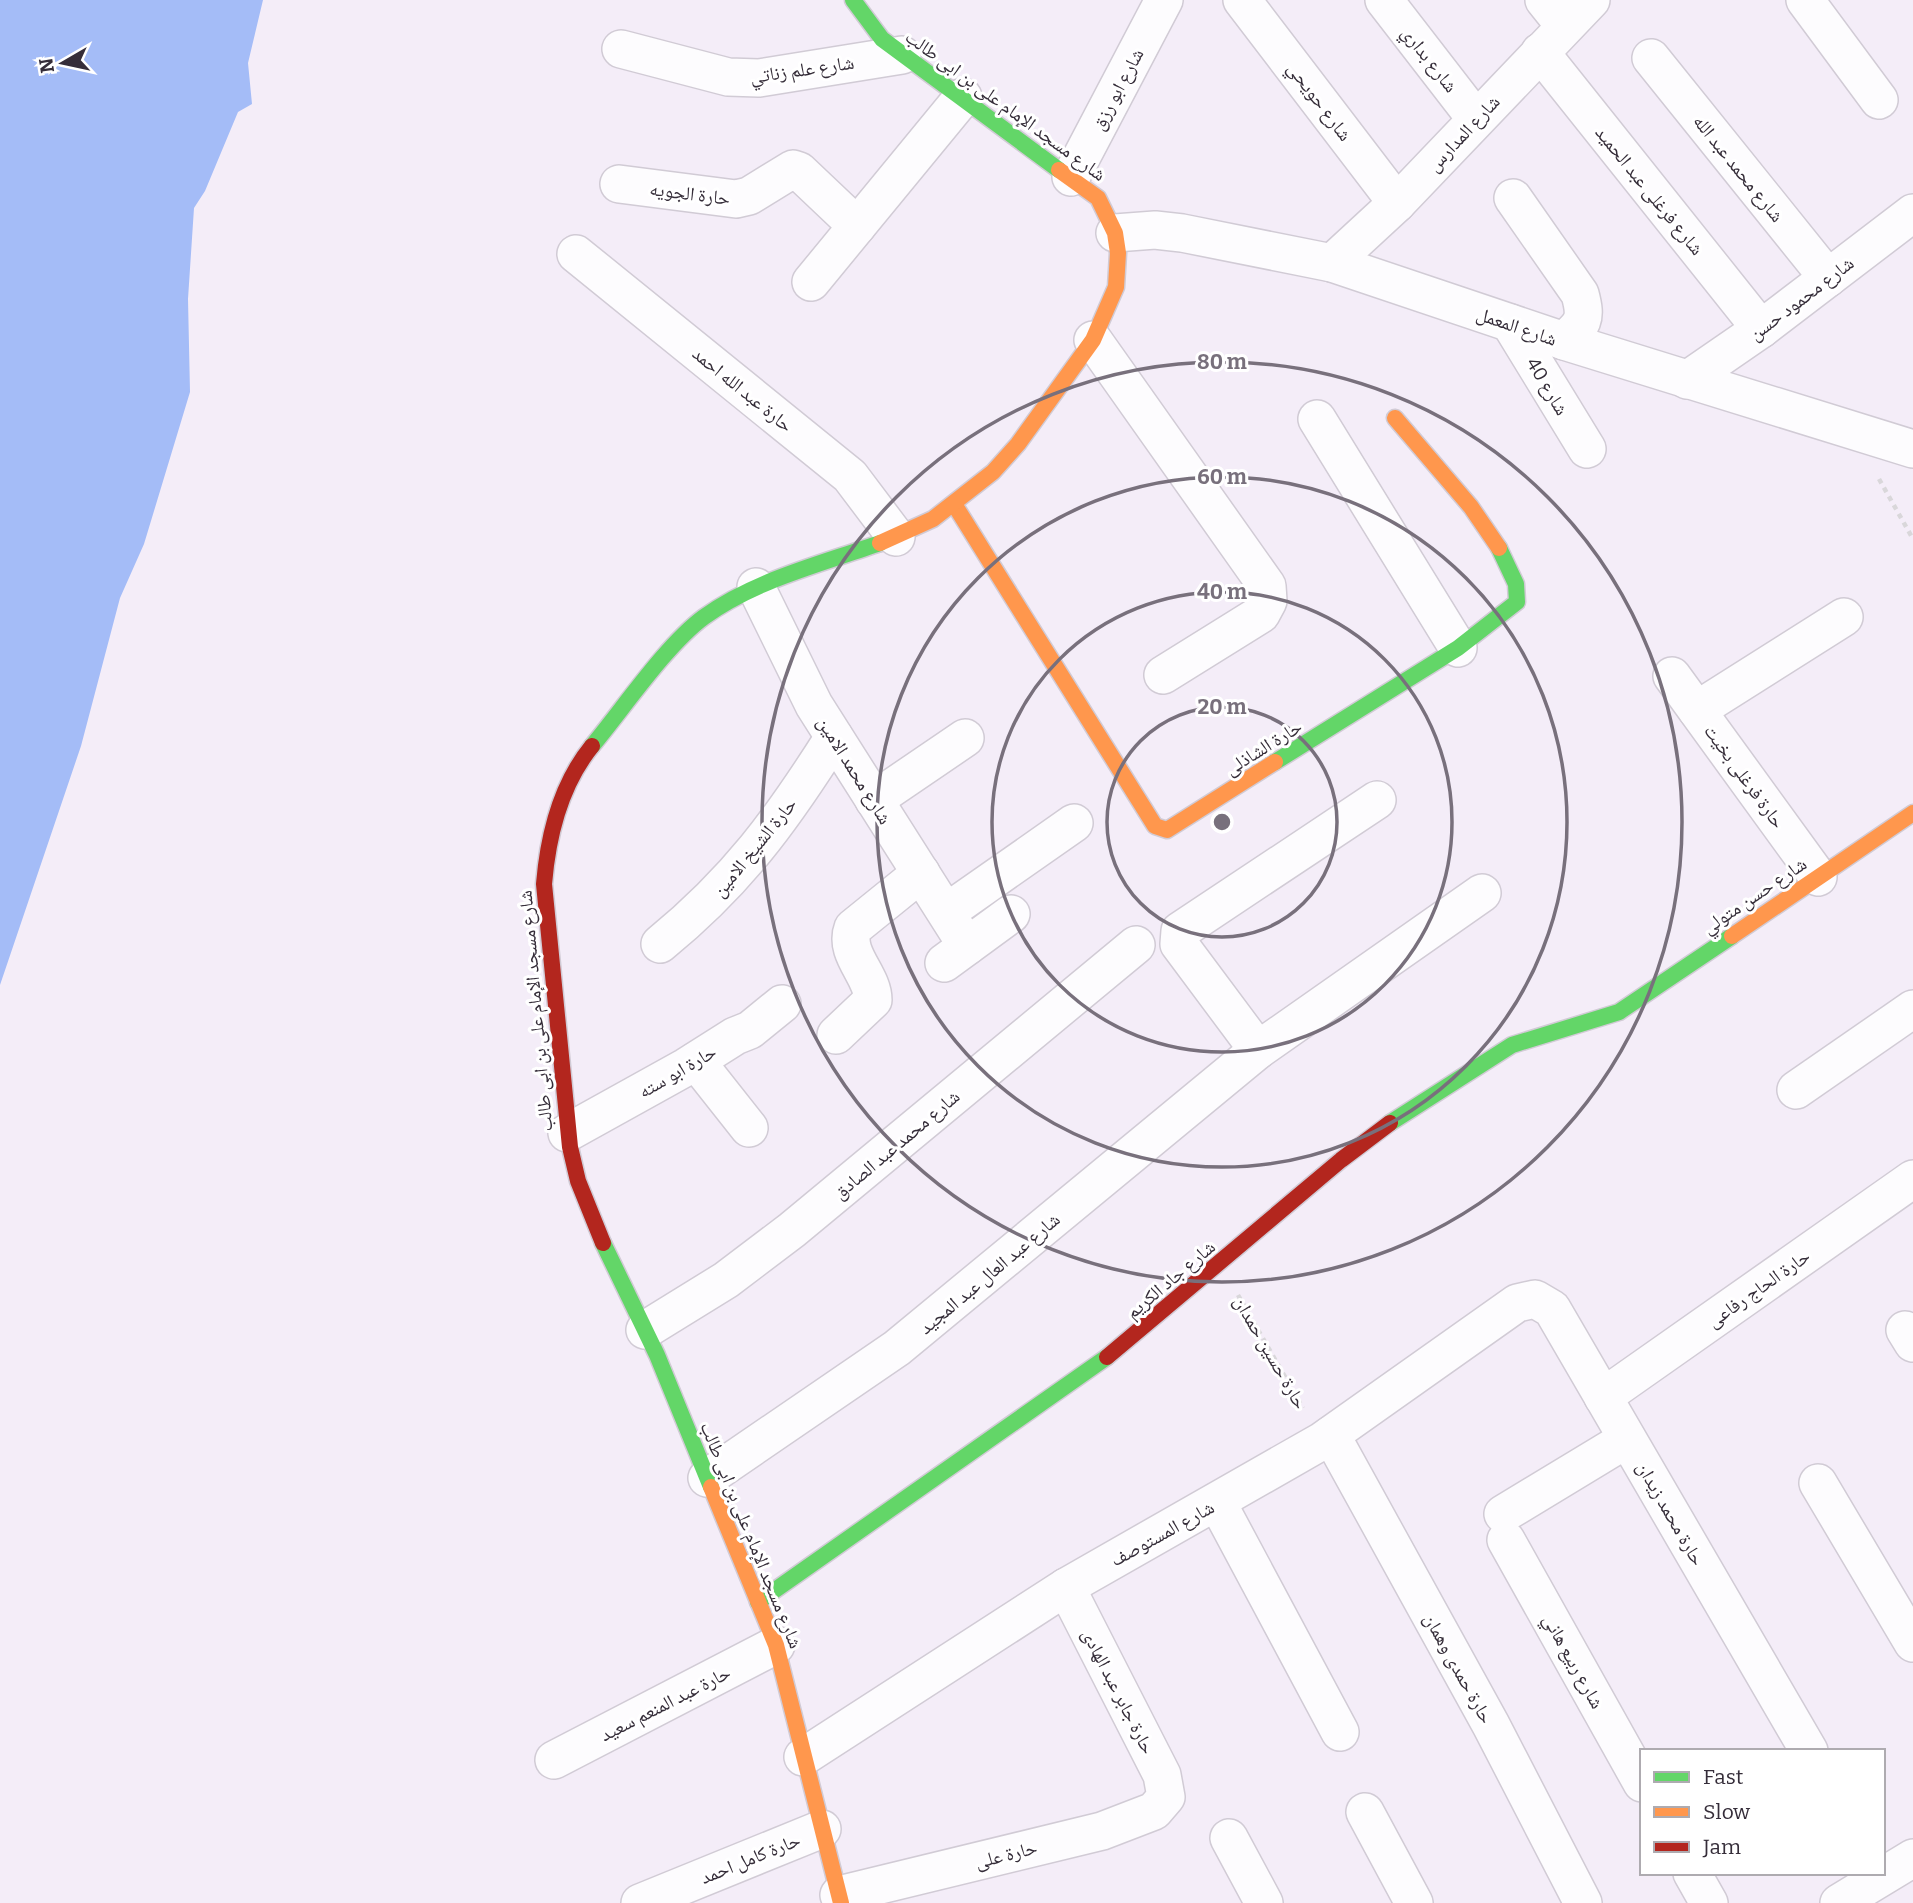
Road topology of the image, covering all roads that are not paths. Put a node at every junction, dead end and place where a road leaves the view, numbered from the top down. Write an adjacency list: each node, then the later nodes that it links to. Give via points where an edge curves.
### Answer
1 (853, 0): 10 (street, شارع مسجد الإمام على بن ابى طالب, via 865,21)
2 (1164, 0): 15 (street, شارع ابو رزق)
3 (1242, 0): 18 (street, شارع حويحي)
4 (1384, 0): 14 (street, شارع بداري)
5 (1591, 0): 7 (street, شارع المدارس)
6 (1805, 0): 13 (street)
7 (1554, 13): 9 (street, شارع المدارس)
8 (621, 50): 10 (street, شارع علم زناتي, via 729,78 759,78)
9 (1540, 52): 14 (street, شارع المدارس); 27 (street, شارع فرغلى عبد الحميد)
10 (902, 55): 12 (street, شارع مسجد الإمام على بن ابى طالب)
11 (1651, 58): 24 (street, شارع محمد عبد الله)
12 (963, 97): 15 (street, شارع مسجد الإمام على بن ابى طالب); 20 (street)
13 (1879, 100)
14 (1476, 119): 18 (street, شارع المدارس)
15 (1071, 177): 21 (street, شارع مسجد الإمام على بن ابى طالب, via 1098,198)
16 (619, 184): 20 (street, حارة الجويه, via 736,199 749,197 793,169)
17 (1513, 198): 29 (street, via 1580,294 1582,325)
18 (1397, 203): 23 (street, شارع المدارس)
19 (1913, 213): 24 (street, شارع محمود حسن)
20 (857, 226): 25 (street)
21 (1115, 233): 23 (street, شارع المعمل, via 1182,233); 28 (street, شارع مسجد الإمام على بن ابى طالب, via 1116,287)
22 (576, 254): 36 (street, حارة عبد الله احمد, via 850,476)
23 (1332, 263): 26 (street, شارع المعمل)
24 (1828, 278): 27 (street, شارع محمود حسن)
25 (811, 282)
26 (1510, 323): 29 (street, شارع المعمل); 33 (street, شارع 40)
27 (1761, 329): 30 (street, شارع محمود حسن)
28 (1093, 340): 35 (street, شارع مسجد الإمام على بن ابى طالب, via 1018,444); 40 (street, via 1267,586 1261,614)
29 (1564, 341): 30 (street, شارع المعمل)
30 (1687, 380): 34 (street, شارع المعمل)
31 (1395, 418): 39 (street, حارة الشاذلى, via 1476,512 1518,584 1517,602)
32 (1317, 419): 39 (street)
33 (1587, 449)
34 (1913, 449)
35 (954, 504): 36 (street, شارع مسجد الإمام على بن ابى طالب); 39 (street, حارة الشاذلى, via 1160,829 1174,828)
36 (896, 537): 37 (street, شارع مسجد الإمام على بن ابى طالب)
37 (756, 587): 43 (street, شارع محمد الامين); 64 (street, شارع مسجد الإمام على بن ابى طالب, via 704,617 665,657 582,758 555,820 544,884)
38 (1844, 617): 42 (street)
39 (1458, 648)
40 (1163, 676)
41 (1672, 676): 42 (street, حارة فرغلى بخيت)
42 (1696, 710): 50 (street, حارة فرغلى بخيت)
43 (834, 737): 45 (street, شارع محمد الامين); 54 (street, حارة الشيخ الامين, via 740,871)
44 (965, 738): 45 (street)
45 (874, 800): 49 (street, شارع محمد الامين)
46 (1377, 800): 60 (street, via 1180,931 1179,944)
47 (1913, 813): 50 (street, شارع حسن متولي)
48 (1074, 823): 52 (street)
49 (921, 873): 52 (street, شارع محمد الامين); 59 (street, via 853,928 852,948 873,1000)
50 (1818, 877): 58 (street, شارع حسن متولي)
51 (1482, 893): 60 (street, شارع عبد العال عبد المجيد)
52 (947, 912): 53 (street, شارع محمد الامين, via 956,954)
53 (1011, 914)
54 (660, 944)
55 (1136, 945): 67 (street, شارع محمد عبد الصادق, via 792,1230 726,1280)
56 (782, 1003): 61 (street, حارة ابو سته, via 759,1025)
57 (1913, 1009): 62 (street)
58 (1619, 1012): 75 (street, شارع جاد الكريم, via 1512,1045 1399,1116 1093,1369)
59 (836, 1035)
60 (1258, 1051): 71 (street, شارع عبد العال عبد المجيد, via 897,1348)
61 (696, 1061): 63 (street); 64 (street, حارة ابو سته)
62 (1796, 1090)
63 (749, 1128)
64 (567, 1133): 67 (street, شارع مسجد الإمام على بن ابى طالب, via 593,1223)
65 (1913, 1179): 68 (street, حارة الحاج رفاعى)
66 (1517, 1303): 68 (street, حارة محمد زيدان, via 1535,1299 1552,1309); 69 (street, شارع المستوصف)
67 (645, 1330): 71 (street, شارع مسجد الإمام على بن ابى طالب)
68 (1603, 1397): 70 (street, حارة محمد زيدان)
69 (1327, 1438): 73 (street, شارع المستوصف); 93 (street, حارة حمدى وهمان, via 1491,1725)
70 (1628, 1439): 79 (street, حارة محمد زيدان); 82 (street, شارع ربيع هاني, via 1505,1527)
71 (707, 1478): 75 (street, شارع مسجد الإمام على بن ابى طالب)
72 (1818, 1483): 76 (street)
73 (1217, 1502): 74 (street, شارع المستوصف); 78 (street)
74 (1066, 1587): 80 (street, شارع المستوصف); 83 (street, حارة جابر عبد الهادى, via 1162,1775)
75 (758, 1602): 77 (street, شارع مسجد الإمام على بن ابى طالب)
76 (1913, 1643)
77 (776, 1645): 80 (street, شارع مسجد الإمام على بن ابى طالب); 81 (street, حارة عبد المنعم سعيد)
78 (1340, 1732)
79 (1809, 1749)
80 (803, 1757): 85 (street, شارع مسجد الإمام على بن ابى طالب)
81 (554, 1760)
82 (1640, 1779)
83 (1166, 1797): 89 (street, حارة على, via 1154,1811 1102,1831)
84 (1365, 1812): 92 (street)
85 (822, 1829): 89 (street, شارع مسجد الإمام على بن ابى طالب); 90 (street, حارة كامل احمد)
86 (1229, 1838): 91 (street)
87 (1693, 1875): 94 (street)
88 (1883, 1875): 95 (street)
89 (840, 1899)
90 (640, 1903)
91 (1264, 1903)
92 (1415, 1903)
93 (1583, 1903)
94 (1709, 1903)
95 (1839, 1903)

